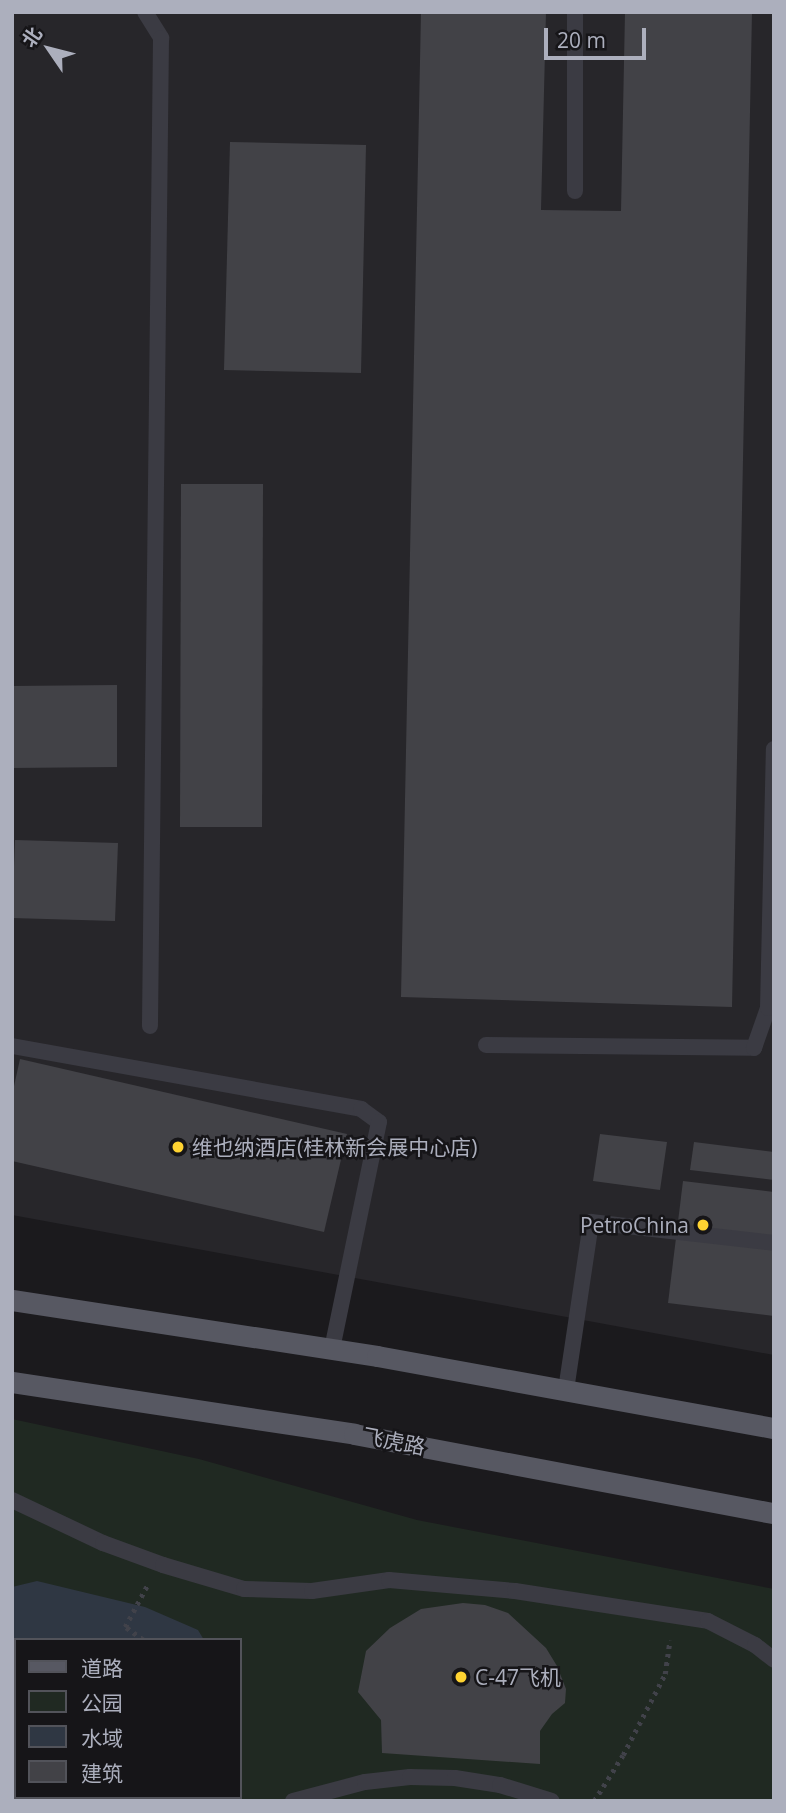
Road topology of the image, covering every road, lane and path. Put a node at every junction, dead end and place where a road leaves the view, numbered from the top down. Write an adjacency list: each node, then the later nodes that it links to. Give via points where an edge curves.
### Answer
1 (145, 12): 5 (lane, via 161,38)
2 (575, 12): 3 (lane)
3 (575, 191)
4 (774, 749): 6 (lane, via 768,1008 754,1048)
5 (150, 1026)
6 (486, 1045)
7 (12, 1046): 10 (lane, via 361,1109 379,1122)
8 (774, 1242): 12 (lane, via 591,1222)
9 (12, 1300): 10 (main road)
10 (332, 1349): 12 (main road)
11 (12, 1382): 15 (main road, 飞虎路, via 354,1434)
12 (566, 1390): 13 (main road)
13 (774, 1428)
14 (12, 1500): 16 (lane, via 103,1543)
15 (774, 1513)
16 (159, 1563): 17 (lane, via 244,1589 312,1591 389,1580 457,1584); 18 (path, via 125,1627)
17 (682, 1618): 19 (lane, via 708,1621); 22 (path, via 670,1640 665,1674)
18 (140, 1638)
19 (774, 1660)
20 (293, 1801): 21 (lane, via 365,1782 410,1777 500,1785)
21 (552, 1801)
22 (594, 1801)

